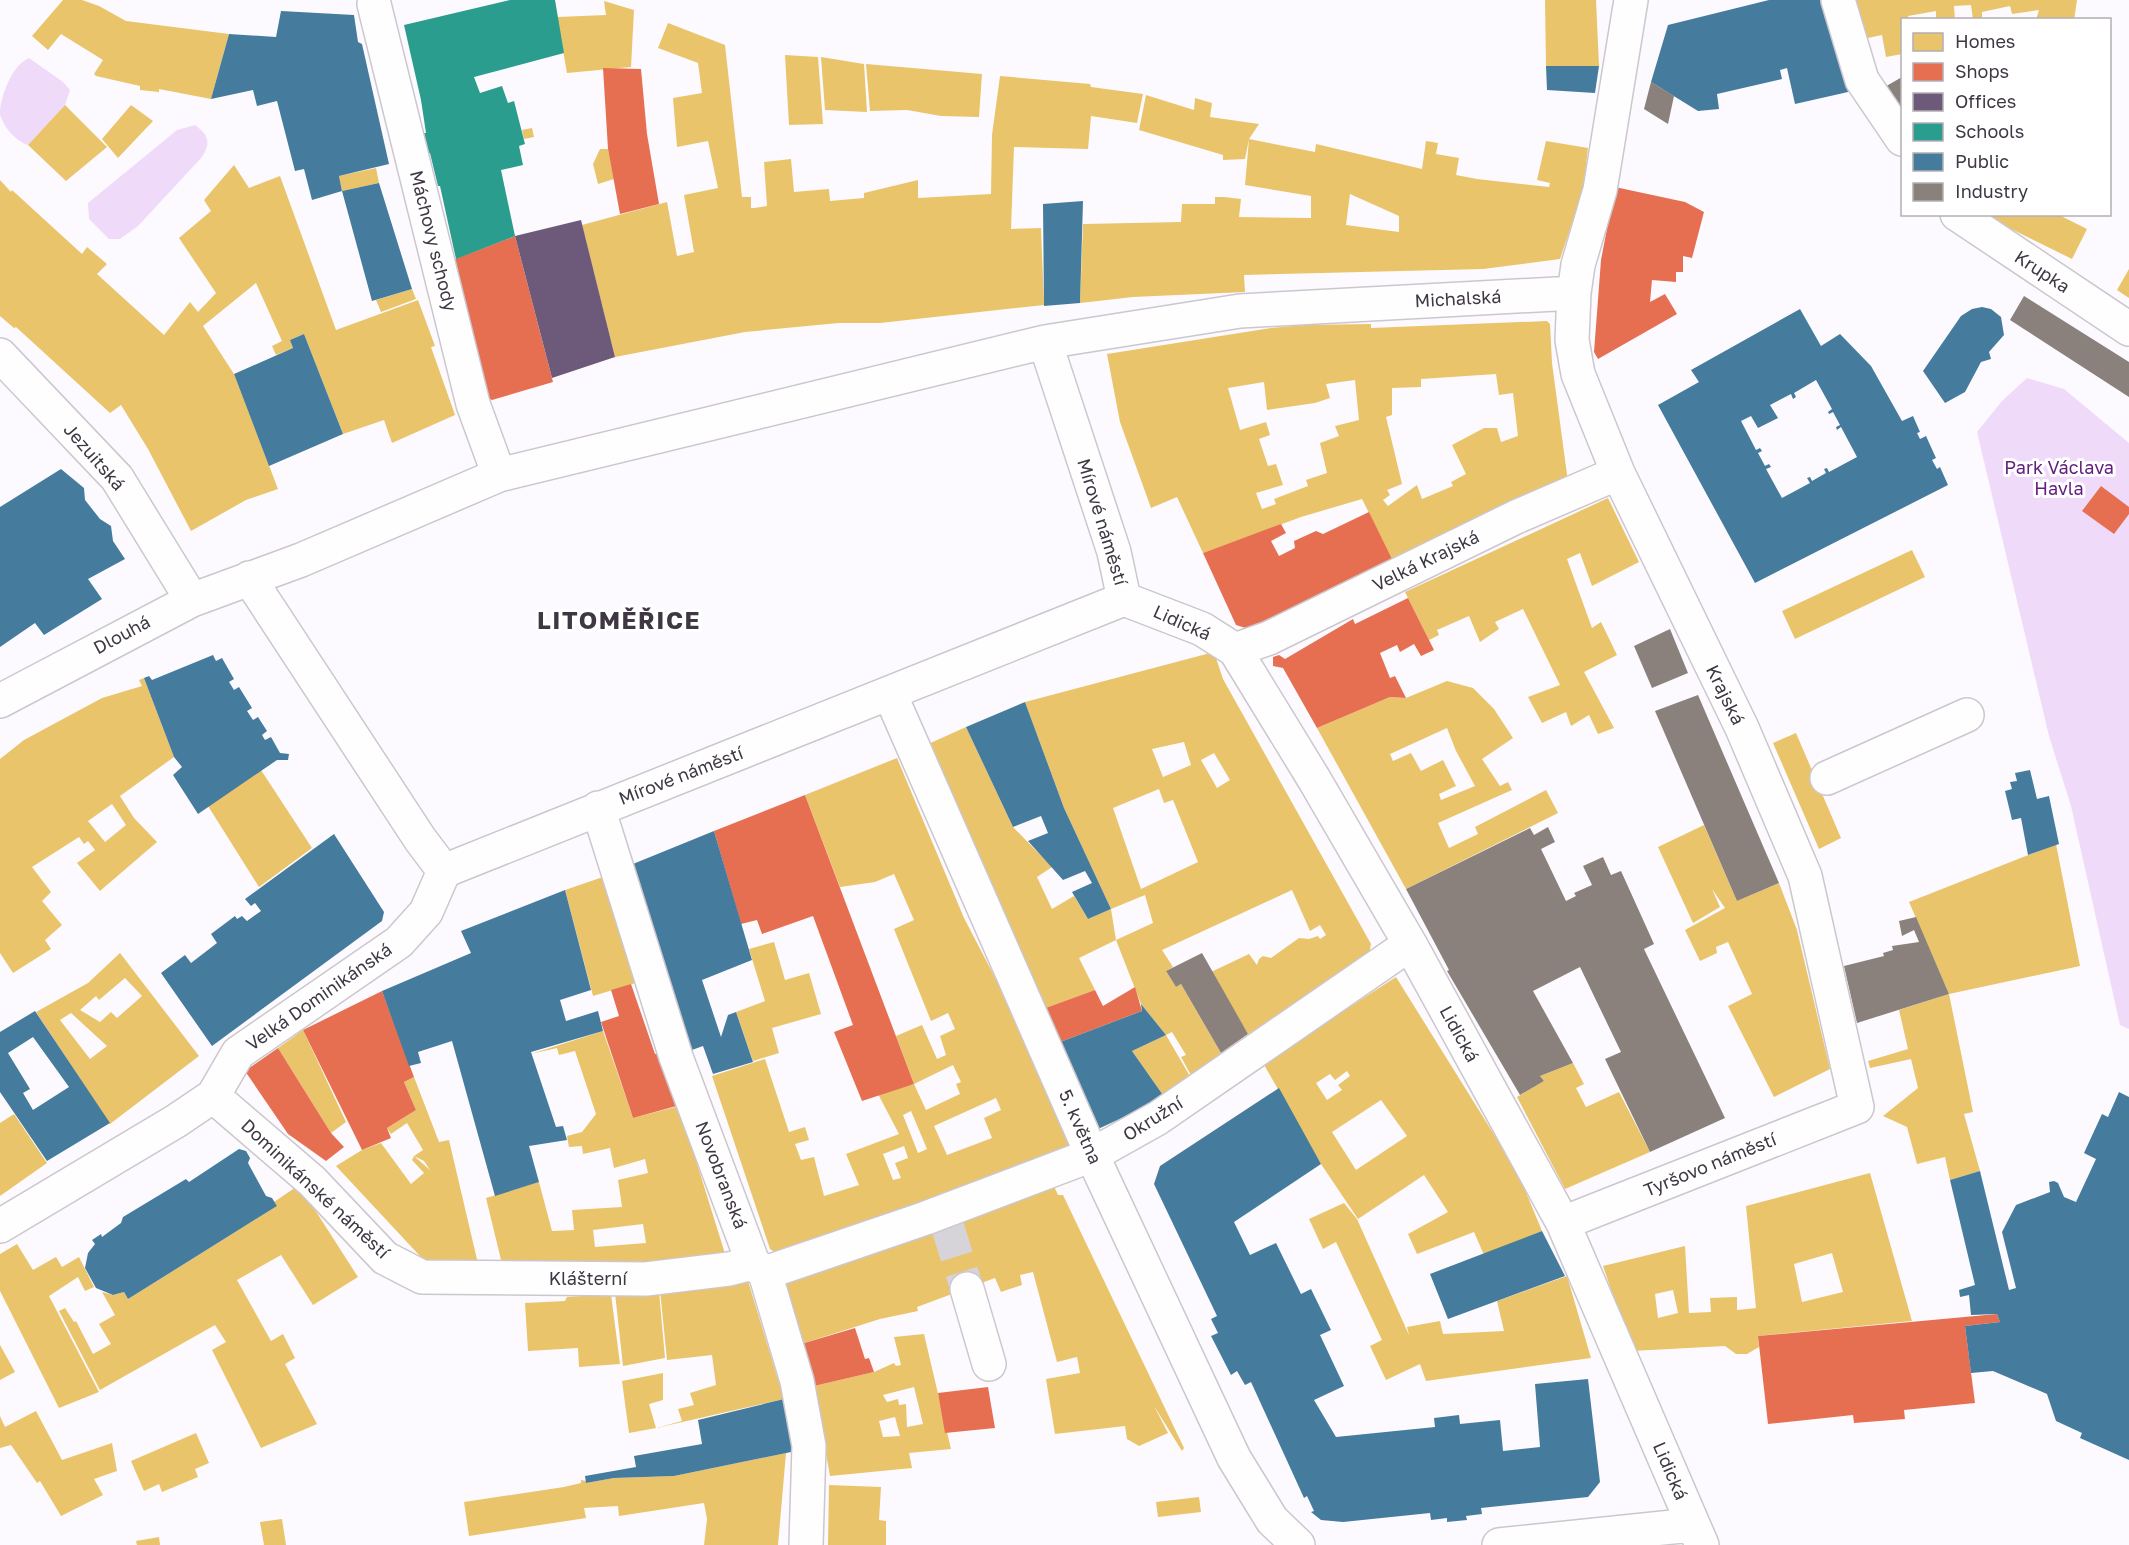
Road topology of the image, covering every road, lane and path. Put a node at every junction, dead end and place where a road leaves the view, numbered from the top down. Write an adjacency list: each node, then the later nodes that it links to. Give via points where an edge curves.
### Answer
1 (1631, 0): 6 (street, via 1600,190)
2 (1838, 0): 4 (street, via 1862,80)
3 (374, 4): 11 (street, Máchovy schody, via 473,404)
4 (1901, 138)
5 (1960, 216): 7 (street, Krupka)
6 (1574, 293): 8 (street, Michalská, via 1240,311); 10 (street, Krajská, via 1572,340 1578,374)
7 (2129, 329)
8 (1045, 342): 11 (street); 13 (street, Mírové náměstí, via 1114,552)
9 (0, 355): 14 (street, Jezuitská, via 117,478)
10 (1618, 473): 15 (street, Velká Krajská, via 1516,517 1269,638); 24 (street, Krajská, via 1742,728 1805,876)
11 (499, 475): 12 (street, via 301,560)
12 (249, 578): 14 (street, Dlouhá); 21 (street)
13 (1124, 599): 15 (street, Lidická, via 1202,629); 16 (street, Mírové náměstí)
14 (192, 600): 17 (street, Dlouhá)
15 (1235, 650): 22 (street, Lidická)
16 (890, 694): 20 (street, Mírové náměstí); 25 (street, 5. května)
17 (0, 701)
18 (1967, 715): 19 (street)
19 (1827, 778)
20 (598, 808): 21 (street, Mírové náměstí); 28 (street, Novobranská, via 676,1057)
21 (444, 871): 23 (street, Velká Dominikánská, via 426,912 399,942 238,1053)
22 (1410, 944): 25 (street, Okružní, via 1158,1118); 26 (street, Lidická)
23 (213, 1096): 27 (street, Velká Dominikánská); 29 (street, Dominikánské náměstí, via 312,1181 385,1258)
24 (1857, 1107): 26 (street, Tyršovo náměstí)
25 (1092, 1155): 28 (street, Okružní, via 945,1218); 34 (street, 5. května, via 1234,1458 1272,1520)
26 (1563, 1223): 32 (street, Lidická)
27 (0, 1226)
28 (759, 1268): 29 (street, Klášterní, via 646,1279); 33 (street, Novobranská, via 797,1381 808,1446)
29 (422, 1277)
30 (966, 1289): 31 (street)
31 (989, 1364)
32 (1697, 1535): 35 (street)
33 (806, 1545)
34 (1298, 1545)
35 (1499, 1545)

